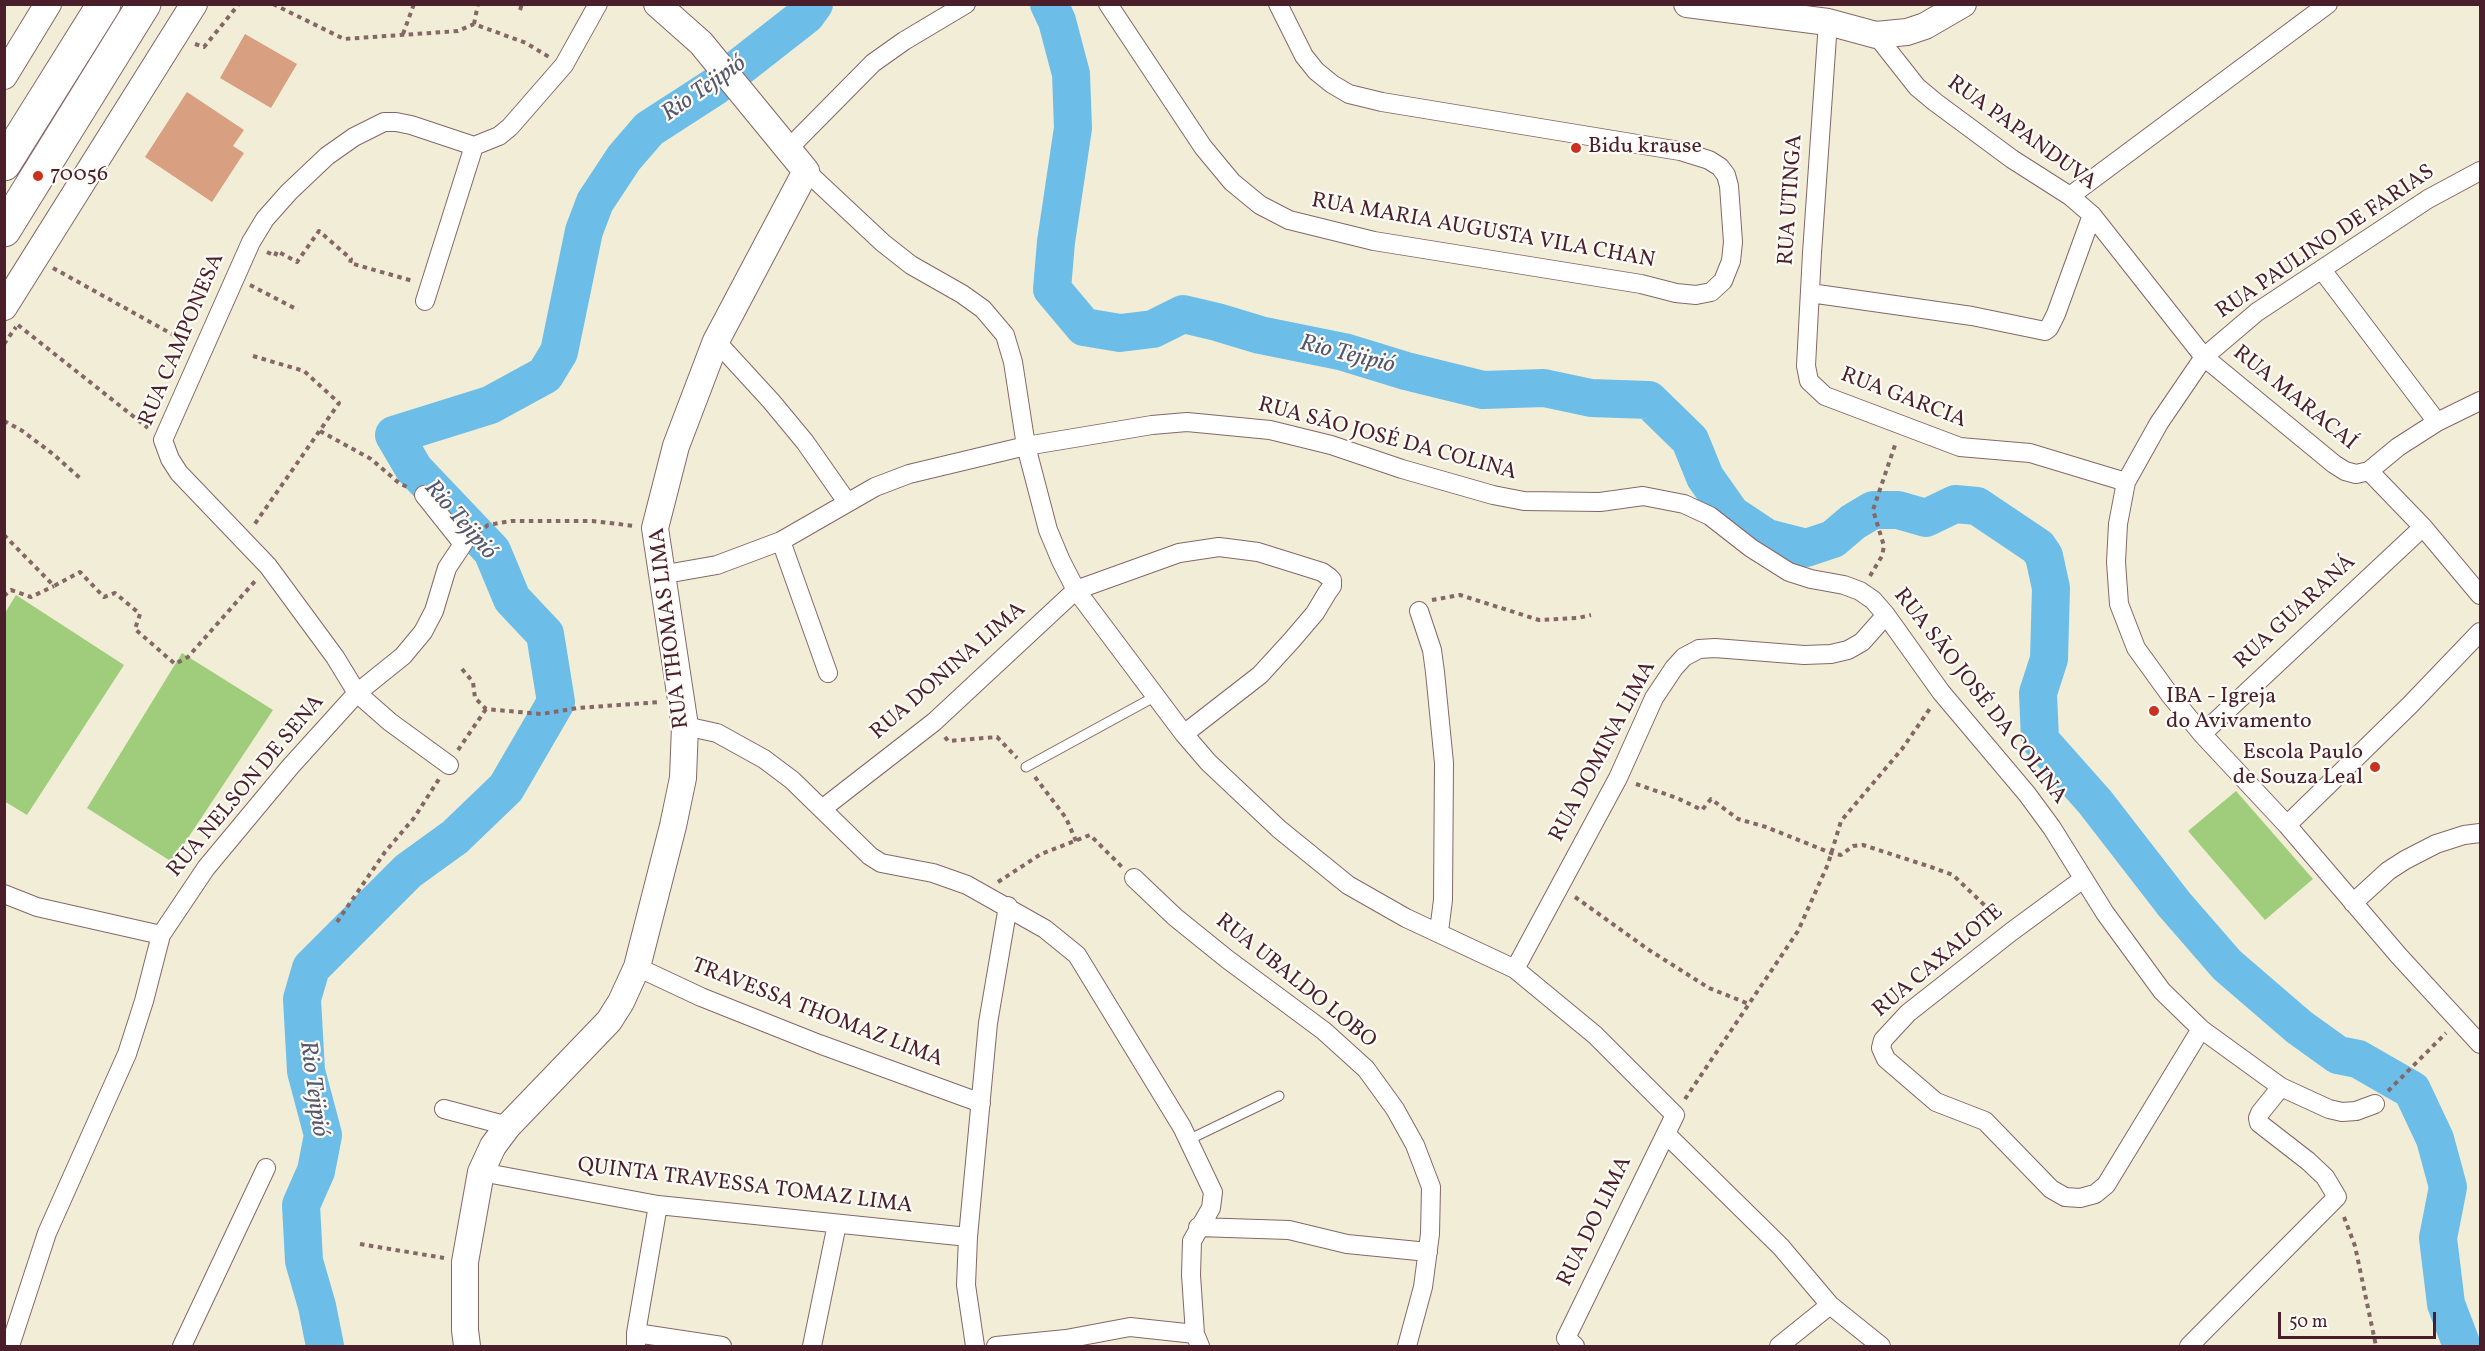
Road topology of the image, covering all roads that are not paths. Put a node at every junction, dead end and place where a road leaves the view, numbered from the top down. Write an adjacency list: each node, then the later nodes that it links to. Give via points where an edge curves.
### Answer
1 (48, 4): 16 (street)
2 (104, 4): 19 (highway)
3 (144, 4): 24 (highway)
4 (194, 4): 28 (street, via 33,258)
5 (598, 4): 17 (street, via 564,65 510,127 487,143)
6 (657, 4): 18 (street, via 701,43)
7 (966, 4): 18 (street, via 873,63)
8 (1108, 4): 9 (street, RUA MARIA AUGUSTA VILA CHAN, via 1203,147 1232,182 1260,205 1289,220 1374,240 1696,295 1711,292 1723,281 1733,242 1729,186 1720,167 1709,160 1680,151 1349,94 1310,64)
9 (1278, 4)
10 (1687, 4): 13 (street)
11 (1962, 4): 15 (street, via 1925,26 1907,32)
12 (2328, 4): 22 (street)
13 (1731, 8): 14 (street)
14 (1828, 22): 15 (street); 27 (street, RUA UTINGA)
15 (1876, 34): 22 (street, RUA PAPANDUVA, via 1917,87 2012,159)
16 (4, 76)
17 (474, 146): 26 (street); 48 (street, RUA CAMPONESA, via 396,122 384,122 327,156 265,219 251,242 163,440 179,473 268,566)
18 (788, 149): 20 (street)
19 (4, 164)
20 (806, 171): 29 (street, RUA THOMAS LIMA); 34 (street, via 883,243 911,265 969,299 997,324 1010,348)
21 (2481, 171): 25 (street, RUA PAULINO DE FARIAS, via 2428,199)
22 (2070, 196): 23 (street, RUA PAPANDUVA)
23 (2092, 215): 27 (street, via 2056,314 2045,331 1972,316); 30 (street, RUA PAPANDUVA)
24 (4, 230)
25 (2322, 270): 30 (street, RUA PAULINO DE FARIAS, via 2257,312); 33 (street)
26 (427, 293)
27 (1810, 293): 31 (street, RUA UTINGA, via 1806,366)
28 (8, 313)
29 (716, 341): 38 (street, via 806,442); 41 (street, RUA THOMAS LIMA, via 676,446 655,528)
30 (2204, 357): 35 (street, RUA MARACAÍ, via 2334,464 2356,474); 36 (street, RUA PAULINO DE FARIAS, via 2159,423)
31 (1809, 381): 36 (street, RUA GARCIA, via 1825,396 1959,447 2030,453)
32 (2481, 401): 33 (street)
33 (2438, 422): 35 (street)
34 (1026, 446): 38 (street, RUA SÃO JOSÉ DA COLINA, via 909,474); 42 (street, via 1048,530); 45 (street, RUA SÃO JOSÉ DA COLINA, via 1187,422 1270,430 1524,501 1600,502 1643,496 1684,504 1710,516 1789,572 1860,591)
35 (2369, 471): 39 (street, RUA MARACAÍ)
36 (2126, 482): 52 (street, RUA PAULINO DE FARIAS, via 2116,553 2119,604 2136,648)
37 (424, 495): 48 (street, RUA NELSON DE SENA, via 463,544 447,568 423,632 403,656)
38 (848, 502): 40 (street, RUA SÃO JOSÉ DA COLINA)
39 (2423, 526): 43 (street, RUA MARACAÍ); 52 (street, RUA GUARANÁ)
40 (781, 541): 41 (street, RUA SÃO JOSÉ DA COLINA, via 717,564); 47 (street)
41 (660, 575): 50 (street, RUA THOMAS LIMA)
42 (1076, 590): 49 (street); 51 (street, via 1179,553 1219,547 1258,552 1322,572 1332,580 1315,613 1260,675); 55 (street, RUA DONINA LIMA, via 934,723)
43 (2481, 596)
44 (1419, 611): 63 (street, via 1432,650 1443,753 1443,900)
45 (1886, 615): 59 (street, RUA SÃO JOSÉ DA COLINA, via 1941,692 2027,794); 66 (street, RUA DOMINA LIMA, via 1862,642 1831,654 1715,648 1699,649 1684,657 1654,699 1618,778)
46 (2481, 632): 56 (street)
47 (828, 673)
48 (357, 693): 53 (street, RUA CAMPONESA); 64 (street, RUA NELSON DE SENA, via 206,868)
49 (1156, 696): 51 (street); 54 (lane)
50 (685, 726): 55 (street, via 717,733 764,759); 65 (street, RUA THOMAS LIMA, via 683,778)
51 (1184, 734): 63 (street, via 1278,829 1348,885)
52 (2202, 734): 56 (street, RUA PAULINO DE FARIAS)
53 (448, 765)
54 (1026, 767)
55 (822, 809): 62 (street, via 881,863 954,879)
56 (2287, 825): 61 (street, RUA PAULINO DE FARIAS)
57 (2481, 832): 61 (street, via 2436,844 2406,860)
58 (1134, 878): 83 (street, RUA UBALDO LOBO, via 1175,916 1324,1031 1366,1069 1415,1145 1431,1187)
59 (2083, 879): 67 (street, RUA SÃO JOSÉ DA COLINA, via 2162,991); 67 (street, RUA CAXALOTE, via 1908,1013 1883,1040 1881,1048 1886,1059 1936,1102 1985,1121 2043,1181 2065,1197 2080,1198 2095,1194 2106,1185)
60 (4, 894): 64 (street, via 37,907)
61 (2353, 903): 68 (street, RUA PAULINO DE FARIAS)
62 (1008, 906): 71 (street, via 993,989); 76 (street, via 1077,955)
63 (1439, 931): 66 (street)
64 (161, 935): 88 (street, RUA NELSON DE SENA, via 127,1054 47,1233)
65 (637, 967): 71 (street, TRAVESSA THOMAZ LIMA, via 819,1044); 74 (street, RUA THOMAS LIMA, via 609,1021)
66 (1515, 969): 75 (street, RUA DO LIMA, via 1595,1035 1674,1115)
67 (2201, 1029): 69 (street, RUA SÃO JOSÉ DA COLINA)
68 (2481, 1044)
69 (2281, 1087): 72 (street, RUA SÃO JOSÉ DA COLINA, via 2342,1112); 98 (street, via 2260,1113 2259,1123 2325,1177 2337,1197)
70 (1279, 1096): 76 (lane)
71 (981, 1102): 82 (street)
72 (2374, 1104)
73 (444, 1109): 74 (street)
74 (508, 1126): 78 (street, RUA THOMAS LIMA)
75 (1666, 1134): 84 (street, via 1780,1247); 87 (street, RUA DO LIMA)
76 (1188, 1140): 81 (street, via 1213,1192 1211,1208)
77 (266, 1168): 89 (street)
78 (481, 1172): 79 (street, QUINTA TRAVESSA TOMAZ LIMA); 90 (street, RUA THOMAS LIMA, via 465,1262)
79 (658, 1205): 80 (street, QUINTA TRAVESSA TOMAZ LIMA); 85 (street)
80 (837, 1224): 82 (street, QUINTA TRAVESSA TOMAZ LIMA); 92 (street)
81 (1198, 1227): 83 (street, via 1289,1230 1347,1244); 86 (street, via 1192,1241 1191,1275)
82 (968, 1237): 93 (street, via 966,1285)
83 (1428, 1252): 95 (street, RUA UBALDO LOBO)
84 (1830, 1305): 96 (street); 97 (street)
85 (636, 1340): 91 (street)
86 (1197, 1340): 94 (street, via 1130,1327)
87 (1566, 1344)
88 (10, 1347)
89 (182, 1347)
90 (467, 1347)
91 (722, 1347)
92 (812, 1347)
93 (975, 1347)
94 (996, 1347)
95 (1407, 1347)
96 (1779, 1347)
97 (1881, 1347)
98 (2189, 1347)

